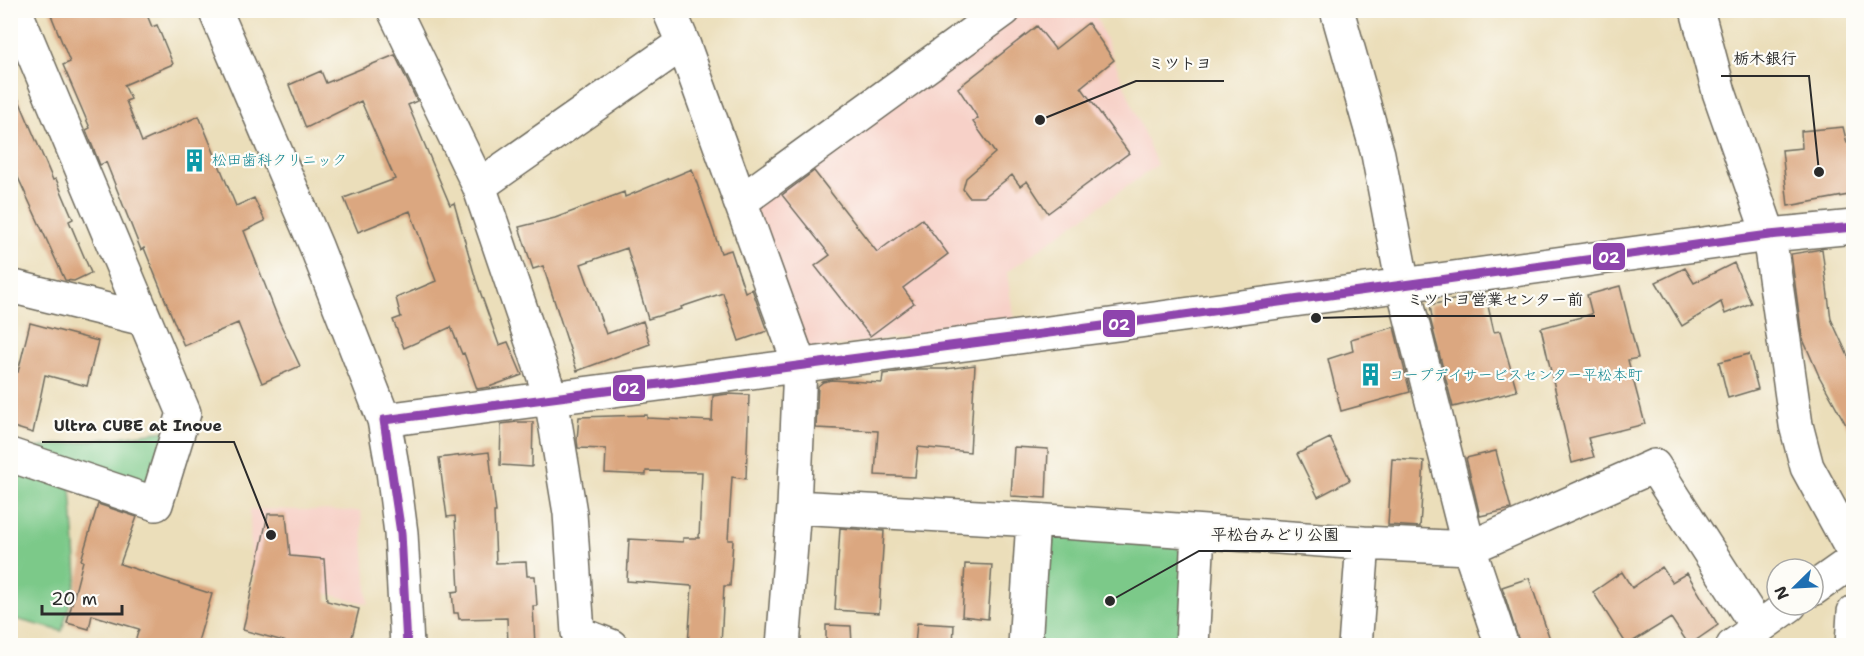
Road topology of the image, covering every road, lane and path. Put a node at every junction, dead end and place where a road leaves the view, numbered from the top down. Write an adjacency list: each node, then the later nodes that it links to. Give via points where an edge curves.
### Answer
1 (15, 10): 15 (street)
2 (215, 10): 18 (street, via 316,246)
3 (669, 10): 8 (street)
4 (1004, 10): 10 (street)
5 (1337, 10): 14 (street, via 1378,154)
6 (1697, 10): 12 (street, via 1719,92)
7 (401, 13): 9 (street)
8 (683, 43): 9 (street); 10 (street)
9 (479, 186): 17 (street)
10 (740, 202): 16 (street)
11 (1854, 227): 12 (street)
12 (1769, 235): 14 (street); 25 (street, via 1796,425 1807,467)
13 (10, 286): 15 (street)
14 (1403, 286): 16 (street); 24 (street)
15 (144, 319): 19 (street, via 184,413 156,504)
16 (800, 366): 17 (street); 20 (street)
17 (550, 398): 18 (street); 32 (street, via 570,513 578,633)
18 (384, 420): 31 (street, via 401,533)
19 (10, 455)
20 (794, 507): 21 (street); 33 (street)
21 (1033, 520): 22 (street); 34 (street)
22 (1198, 533): 23 (street); 35 (street)
23 (1363, 543): 24 (street); 36 (street)
24 (1468, 548): 30 (street, via 1654,466); 37 (street)
25 (1854, 553)
26 (1854, 560): 27 (street)
27 (1825, 581)
28 (1854, 612): 38 (street)
29 (1774, 617): 30 (street)
30 (1746, 637)
31 (407, 645)
32 (611, 645)
33 (783, 645)
34 (1025, 645)
35 (1192, 645)
36 (1355, 645)
37 (1502, 645)
38 (1852, 645)

